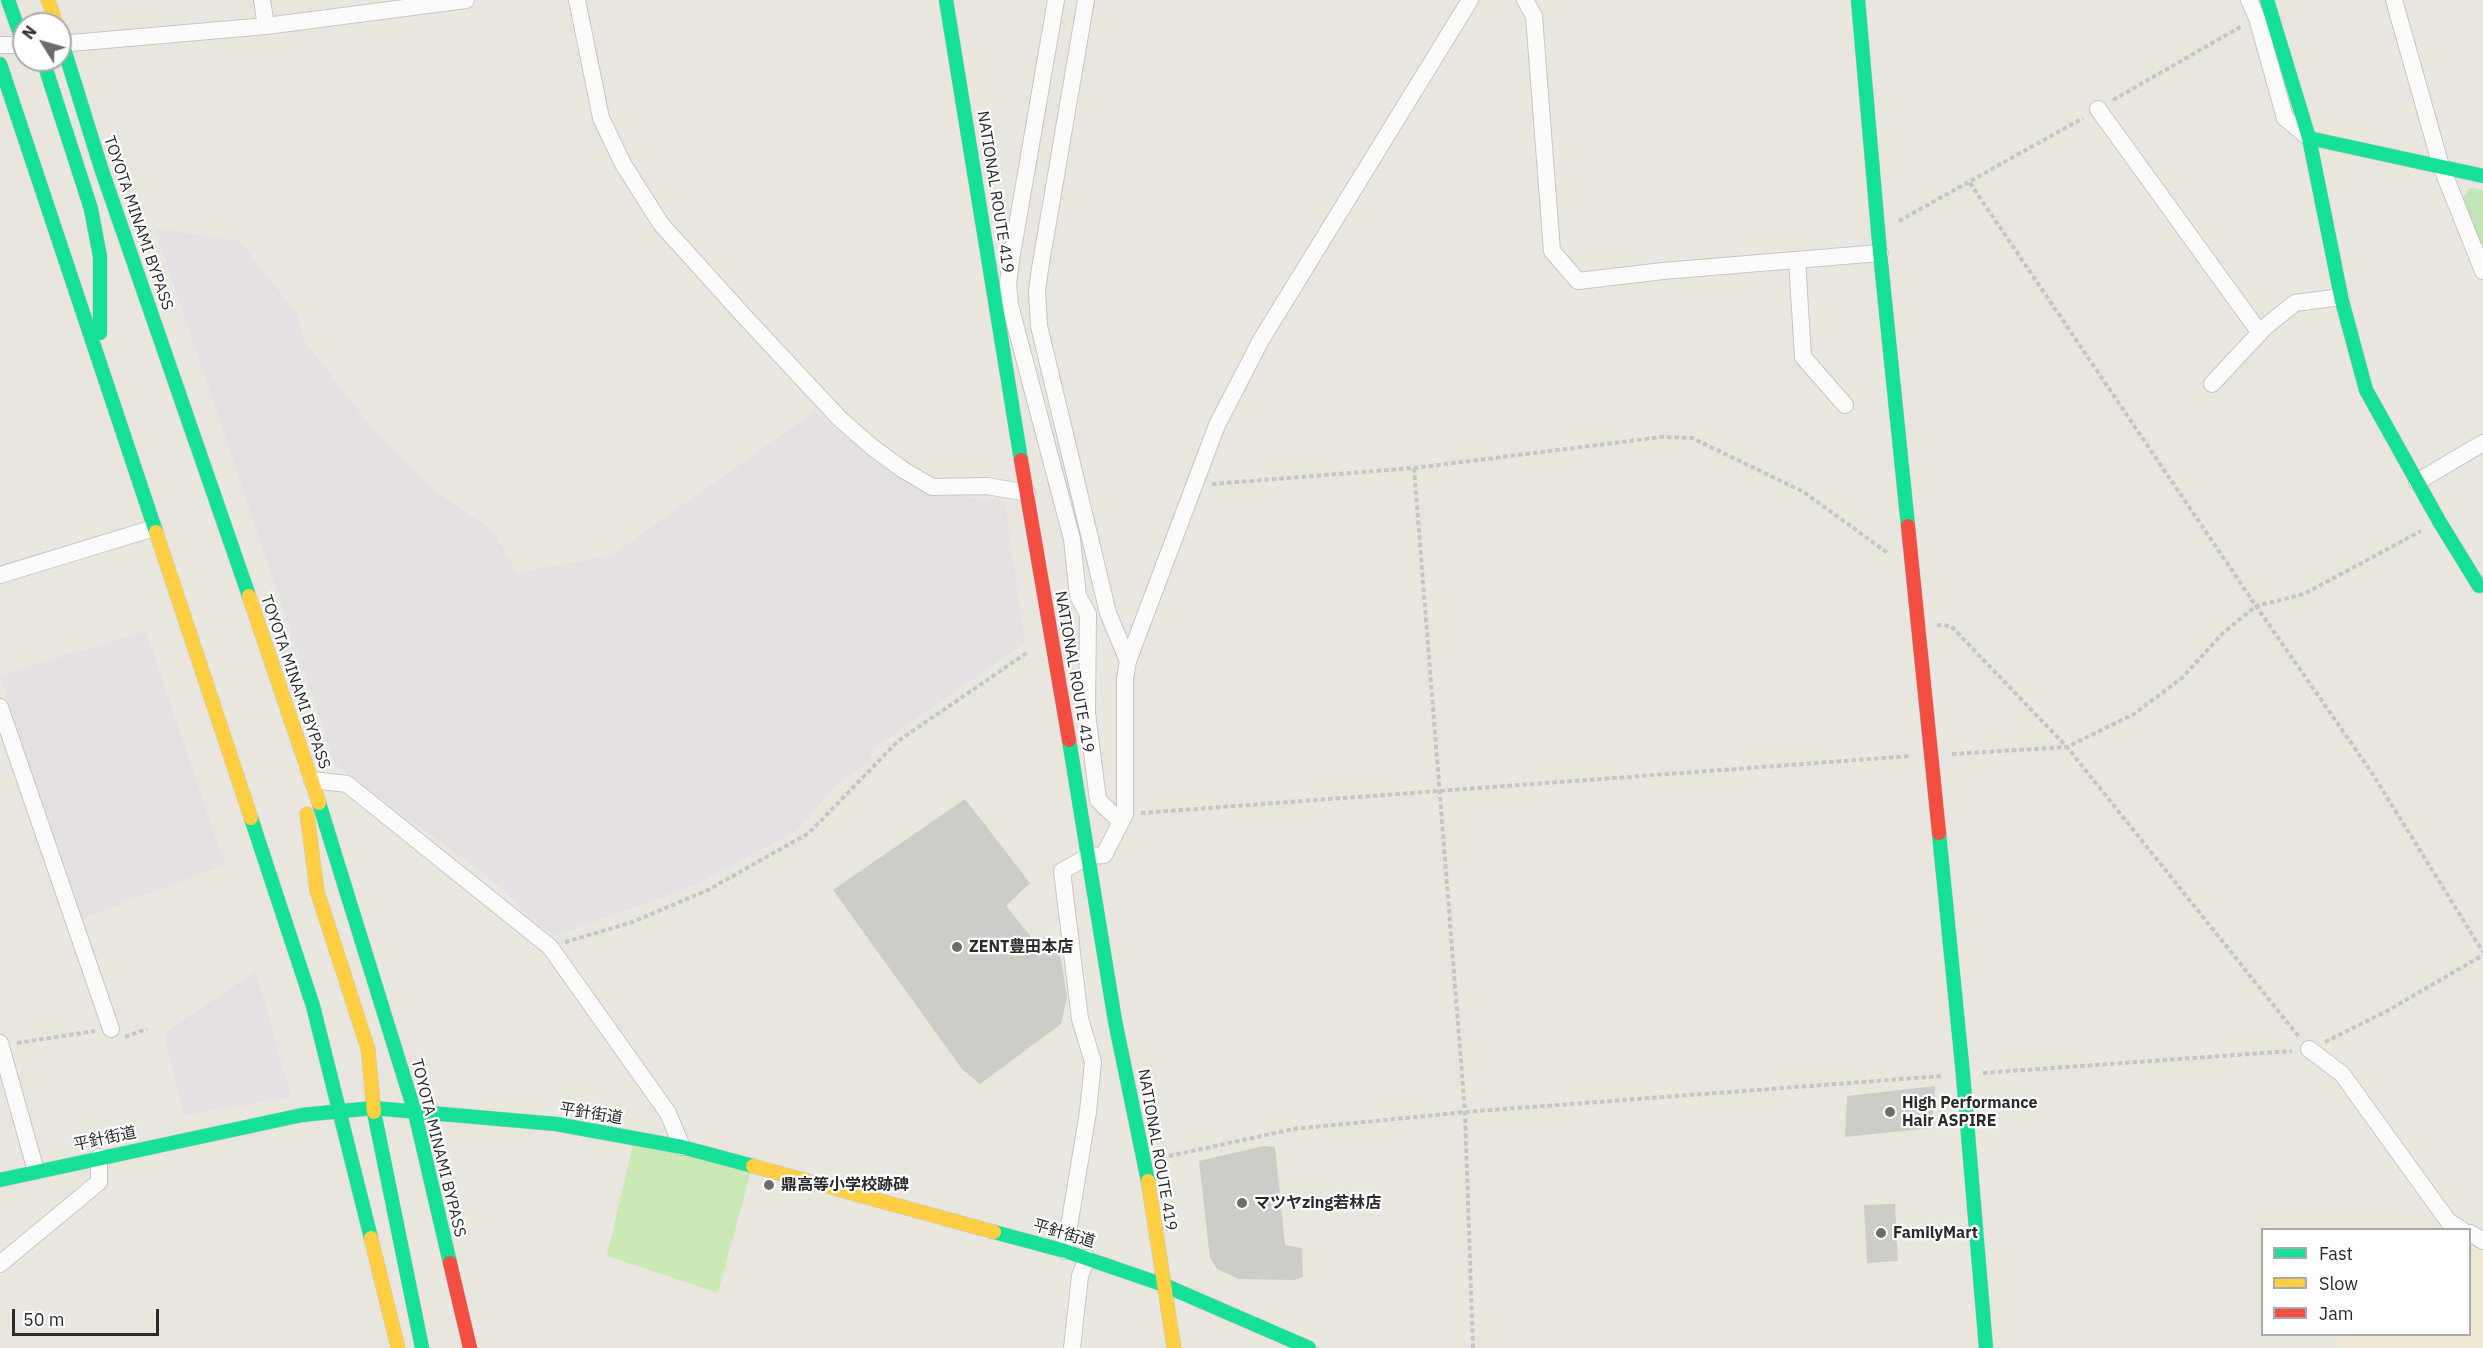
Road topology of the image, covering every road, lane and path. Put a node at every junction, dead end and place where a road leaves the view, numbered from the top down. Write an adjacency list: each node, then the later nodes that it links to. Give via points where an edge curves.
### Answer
1 (262, 0): 14 (street)
2 (466, 0): 14 (street)
3 (577, 0): 37 (street, via 601,118 623,164 662,224 743,315 839,418 902,469 932,487 987,486)
4 (946, 0): 37 (main road, NATIONAL ROUTE 419)
5 (1056, 0): 53 (street, via 1008,283 1010,305 1072,539 1078,596 1088,614 1087,713 1098,800)
6 (1086, 0): 46 (street, via 1040,269 1039,326 1108,613)
7 (1470, 0): 36 (street, via 1261,340 1217,425)
8 (1525, 0): 26 (street, via 1534,16 1552,251 1578,281)
9 (1858, 0): 24 (main road)
10 (2249, 0): 13 (street)
11 (2267, 0): 20 (main road)
12 (2394, 0): 21 (street)
13 (2257, 18): 19 (path); 20 (street, via 2285,118)
14 (266, 26): 15 (street)
15 (72, 40)
16 (0, 64): 30 (main road)
17 (47, 72): 30 (main road, via 91,209 100,257)
18 (71, 72): 48 (main road, TOYOTA MINAMI BYPASS)
19 (2098, 109): 23 (path); 29 (street)
20 (2309, 138): 21 (main road); 28 (main road)
21 (2441, 166): 22 (main road); 27 (street)
22 (2483, 176)
23 (1970, 183): 24 (path); 43 (path)
24 (1880, 231): 25 (main road)
25 (1880, 253): 26 (street); 40 (main road)
26 (1797, 260): 32 (street, via 1803,357)
27 (2483, 271)
28 (2341, 297): 29 (street, via 2295,303); 35 (main road, via 2366,390)
29 (2260, 333): 31 (street)
30 (100, 360): 39 (main road)
31 (2212, 384)
32 (1845, 405)
33 (2483, 443): 35 (street)
34 (1414, 468): 36 (path); 40 (path, via 1662,437 1692,438 1804,492 1885,553); 52 (path)
35 (2417, 482): 38 (main road)
36 (1194, 486): 46 (street)
37 (1027, 493): 45 (main road, NATIONAL ROUTE 419)
38 (2439, 521): 42 (main road); 43 (path, via 2304,594)
39 (154, 528): 41 (street); 65 (main road, via 313,1005)
40 (1911, 561): 44 (main road)
41 (0, 575)
42 (2481, 589)
43 (2256, 606): 49 (path, via 2223,633 2183,677 2134,714); 56 (path, via 2372,773)
44 (1917, 622): 49 (path, via 1951,626); 50 (main road)
45 (1050, 637): 54 (main road, NATIONAL ROUTE 419); 55 (path, via 898,741 809,833 708,890 630,923)
46 (1128, 661): 53 (street)
47 (0, 706): 59 (street)
48 (298, 743): 51 (main road, TOYOTA MINAMI BYPASS); 64 (main road, via 316,891 368,1049)
49 (2067, 747): 50 (path); 62 (path)
50 (1929, 755): 52 (path); 63 (main road)
51 (312, 780): 55 (street, via 347,784); 67 (main road, TOYOTA MINAMI BYPASS)
52 (1440, 792): 53 (path); 66 (path)
53 (1123, 818): 54 (street, via 1104,855)
54 (1089, 856): 57 (street, via 1062,870); 58 (main road, NATIONAL ROUTE 419)
55 (550, 947): 68 (street, via 668,1113)
56 (2483, 953): 62 (path, via 2388,1011)
57 (1080, 1019): 58 (street); 75 (street, via 1092,1062 1088,1112)
58 (1115, 1021): 70 (main road, NATIONAL ROUTE 419)
59 (111, 1029): 60 (path, via 121,1039); 61 (path)
60 (147, 1029)
61 (0, 1045): 71 (street)
62 (2309, 1049): 63 (path); 73 (street, via 2342,1074 2448,1221)
63 (1963, 1075): 66 (path); 87 (main road)
64 (373, 1108): 65 (main road, 平針街道); 67 (main road, 平針街道); 80 (main road)
65 (340, 1111): 69 (main road, 平針街道, via 302,1115); 79 (main road)
66 (1465, 1112): 70 (path, via 1294,1128); 86 (path)
67 (415, 1113): 68 (main road, 平針街道, via 509,1118); 74 (main road, TOYOTA MINAMI BYPASS)
68 (682, 1147): 75 (main road, 平針街道)
69 (99, 1157): 71 (main road, 平針街道); 77 (street, via 99,1182)
70 (1145, 1161): 78 (main road, NATIONAL ROUTE 419)
71 (36, 1171): 72 (main road, 平針街道)
72 (0, 1180)
73 (2460, 1228)
74 (446, 1245): 81 (main road); 82 (main road, TOYOTA MINAMI BYPASS)
75 (1065, 1251): 76 (main road, 平針街道)
76 (1087, 1258): 78 (main road, 平針街道); 83 (street, via 1080,1276)
77 (0, 1264)
78 (1164, 1285): 84 (main road, NATIONAL ROUTE 419); 85 (main road, 平針街道)
79 (398, 1348)
80 (422, 1348)
81 (458, 1348)
82 (470, 1348)
83 (1072, 1348)
84 (1174, 1348)
85 (1309, 1348)
86 (1473, 1348)
87 (1986, 1348)

